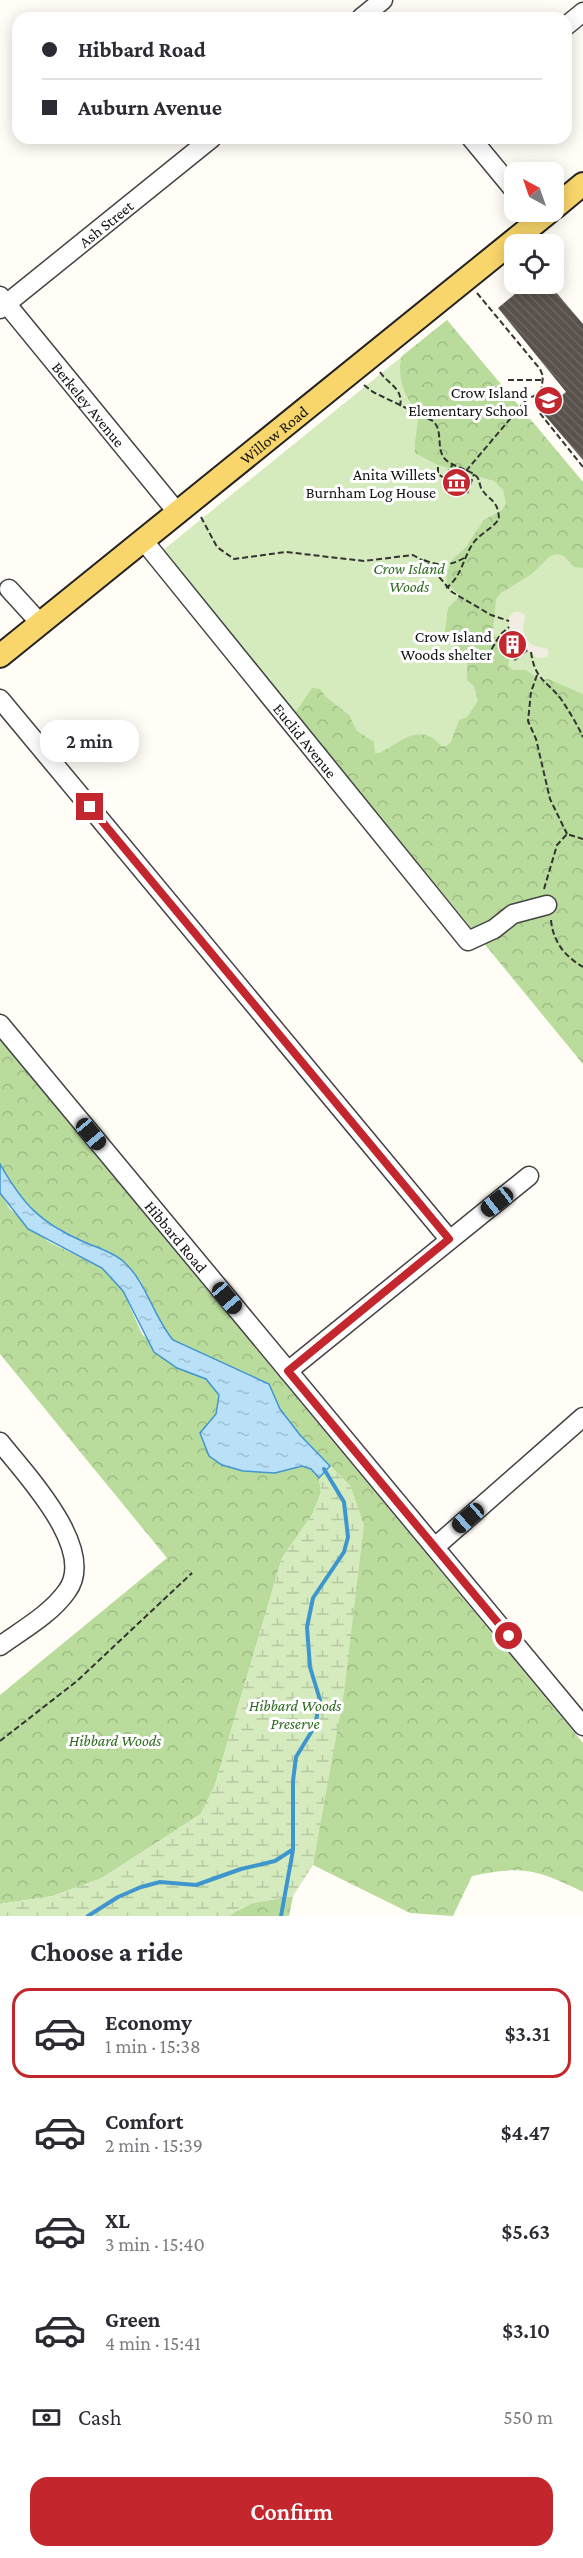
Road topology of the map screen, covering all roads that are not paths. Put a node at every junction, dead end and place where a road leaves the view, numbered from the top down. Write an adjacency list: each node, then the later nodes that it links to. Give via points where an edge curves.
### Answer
1 (383, 0): 2 (street)
2 (364, 12)
3 (204, 144): 9 (street, Ash Street)
4 (476, 144): 5 (street)
5 (504, 178)
6 (583, 184): 7 (main road, Willow Road)
7 (564, 198)
8 (532, 222): 10 (main road, Willow Road)
9 (2, 303): 10 (street, Berkeley Avenue)
10 (177, 512): 11 (main road, Willow Road)
11 (142, 540): 13 (main road, Willow Road); 16 (street, Euclid Avenue, via 468,941 494,929 513,914)
12 (3, 587): 13 (street)
13 (40, 623): 14 (main road, Willow Road)
14 (0, 656)
15 (0, 699): 19 (street)
16 (547, 905)
17 (0, 1024): 20 (street, Hibbard Road)
18 (529, 1176): 19 (street)
19 (449, 1239): 20 (street)
20 (288, 1371): 23 (street, Hibbard Road)
21 (583, 1417): 23 (street)
22 (0, 1442): 24 (street, via 54,1510 72,1549 75,1572 69,1590 49,1611)
23 (435, 1547): 25 (street, Hibbard Road)
24 (0, 1646)
25 (583, 1726)

